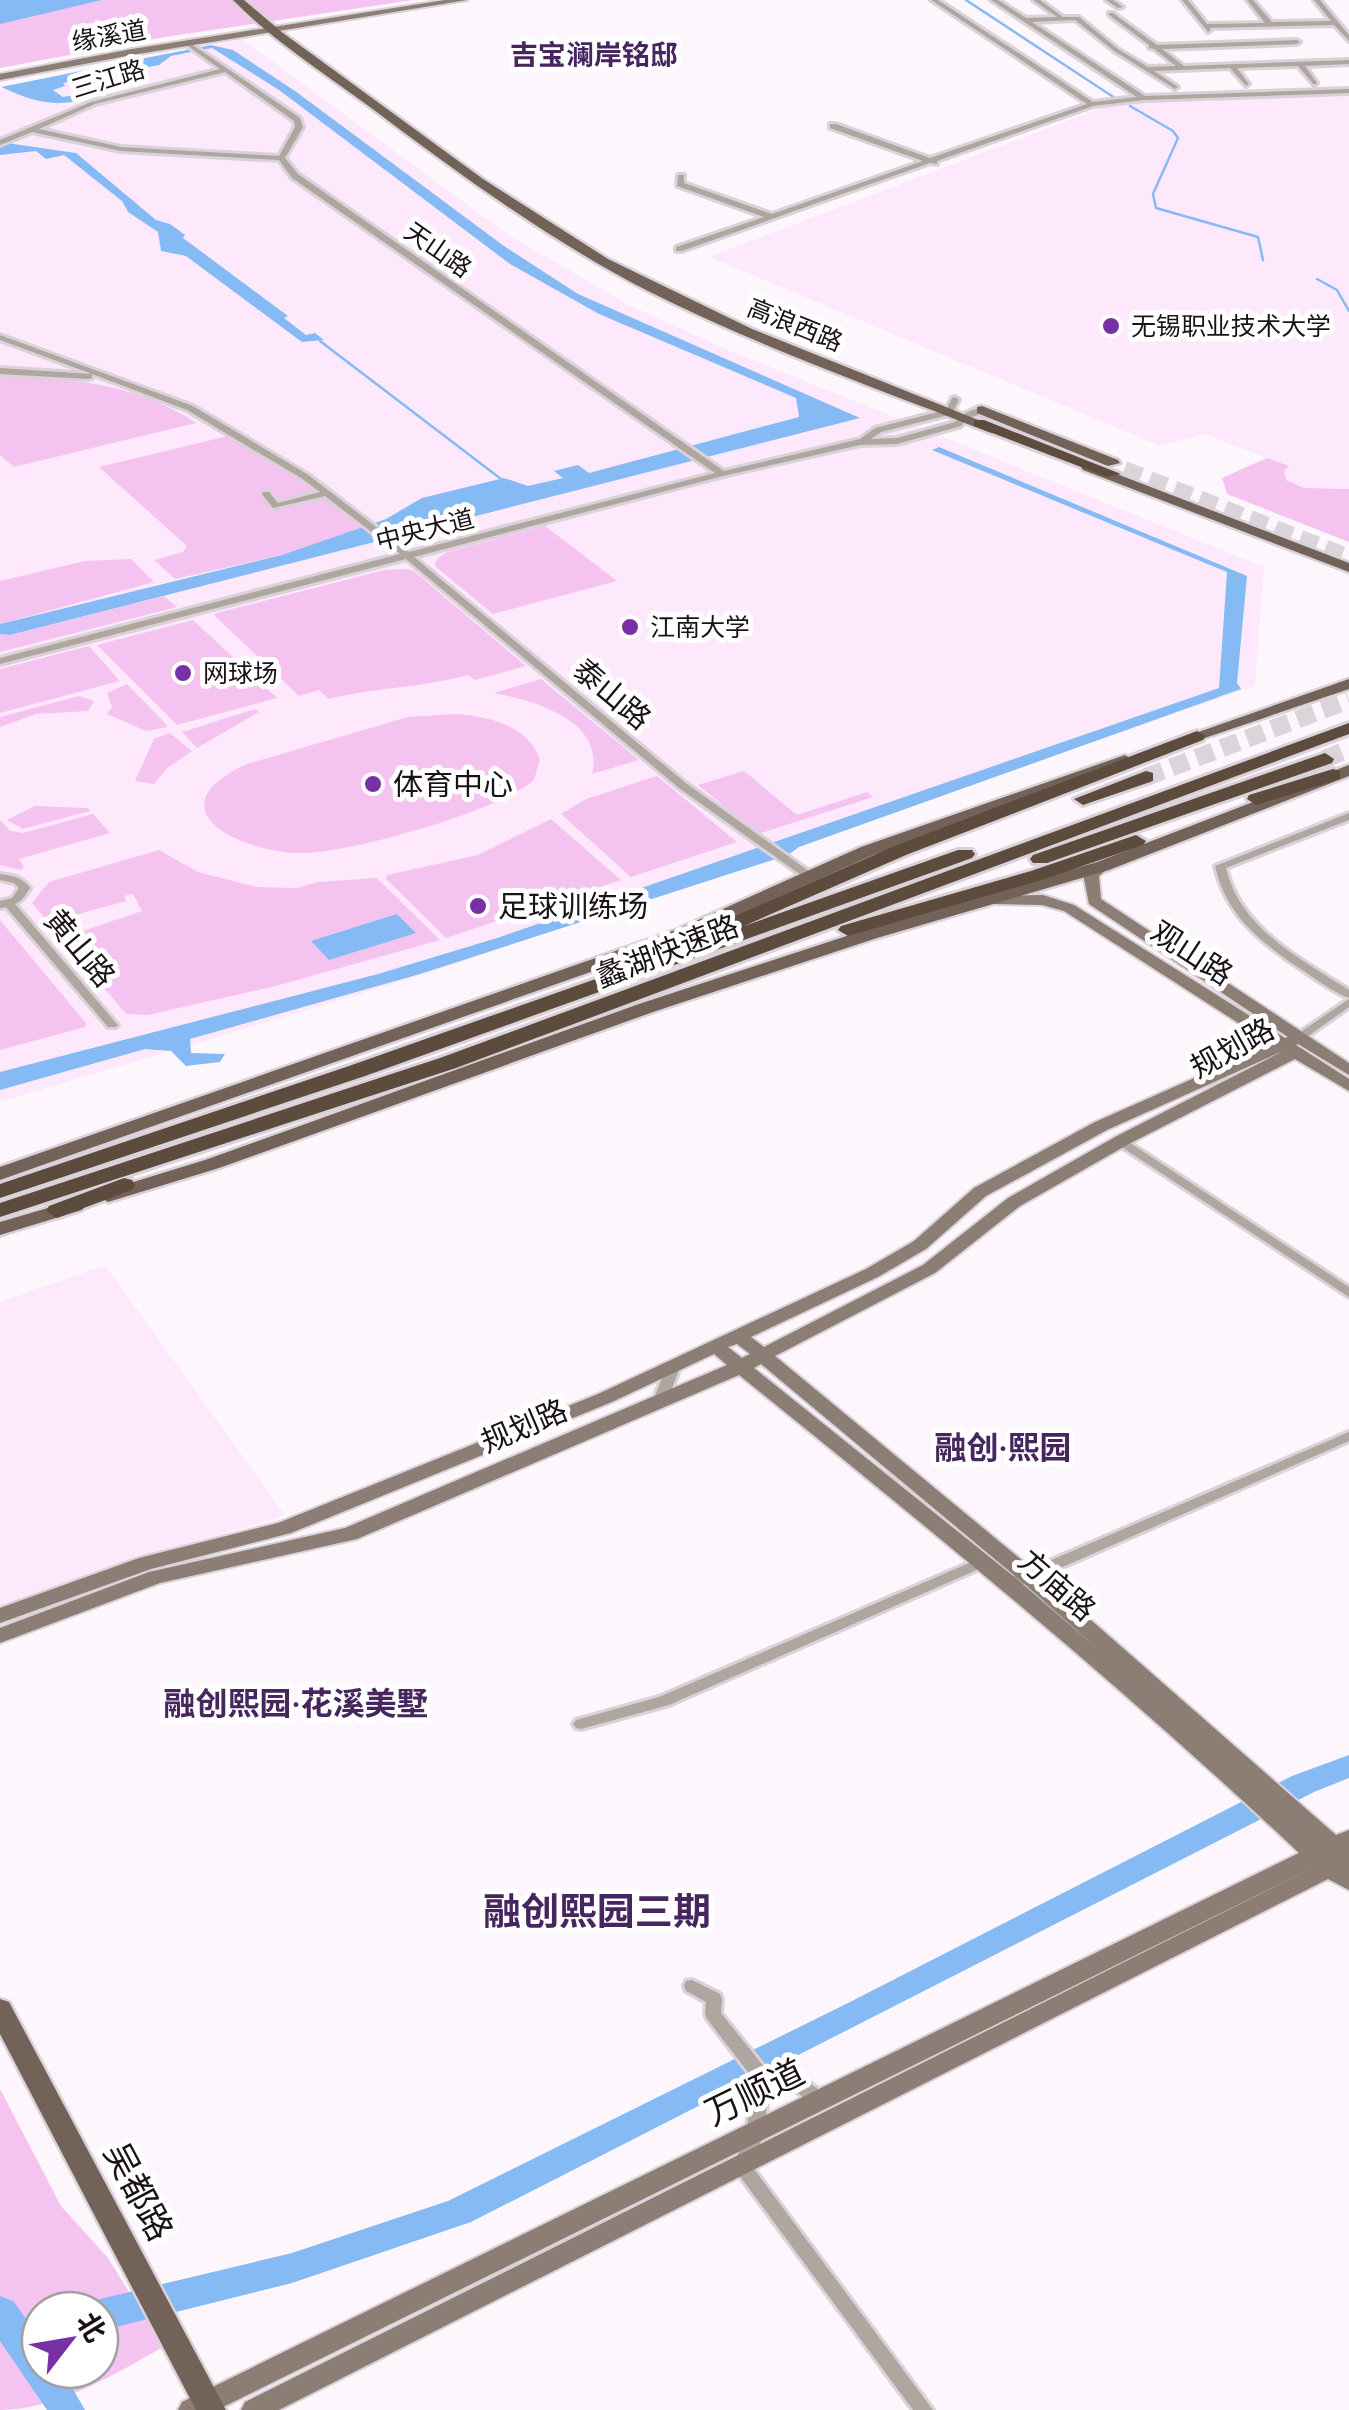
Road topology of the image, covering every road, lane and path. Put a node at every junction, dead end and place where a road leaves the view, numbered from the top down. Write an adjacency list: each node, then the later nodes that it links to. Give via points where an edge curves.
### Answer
1 (238, 0): 16 (main road)
2 (252, 0): 16 (main road)
3 (430, 0): 16 (street, 缘溪道)
4 (462, 0): 16 (street, 缘溪道)
5 (934, 0): 41 (street)
6 (994, 0): 15 (street)
7 (1036, 0): 14 (street)
8 (1109, 0): 12 (street)
9 (1185, 0): 19 (street)
10 (1250, 0): 17 (street)
11 (1317, 0): 18 (street)
12 (1120, 6)
13 (1110, 14): 27 (street)
14 (1060, 16): 15 (street); 34 (street, via 1077,18)
15 (1024, 20): 40 (street)
16 (276, 23): 24 (street, 缘溪道); 35 (street, 缘溪道); 42 (main road); 55 (main road, 高浪西路, via 607,264 734,325)
17 (1270, 23): 18 (street); 19 (street); 21 (street)
18 (1336, 23): 20 (street)
19 (1205, 26): 25 (street)
20 (1349, 39)
21 (1286, 42): 22 (street); 23 (street)
22 (1297, 42)
23 (1276, 43): 26 (street); 29 (street)
24 (189, 44): 33 (street); 35 (street, 缘溪道)
25 (1219, 44): 26 (street); 27 (street)
26 (1238, 44): 31 (street)
27 (1152, 47): 32 (street)
28 (1349, 62): 29 (street)
29 (1297, 64): 31 (street); 36 (street)
30 (1232, 66): 31 (street); 32 (street); 37 (street)
31 (1256, 66)
32 (1184, 68): 34 (street)
33 (226, 70): 44 (street, 三江路, via 122,94); 46 (street, via 297,120)
34 (1148, 70): 38 (street)
35 (0, 75)
36 (1314, 83)
37 (1246, 84)
38 (1175, 87)
39 (1349, 91): 40 (street)
40 (1144, 98): 41 (street)
41 (1092, 104): 47 (street)
42 (400, 105)
43 (833, 126): 47 (street)
44 (28, 129): 45 (street, 三江路); 46 (street, via 121,148)
45 (3, 142)
46 (280, 158): 58 (street, 天山路, via 295,176)
47 (934, 162): 50 (street)
48 (681, 177): 50 (street, via 680,184)
49 (528, 196): 55 (main road, 高浪西路, via 656,276)
50 (771, 216): 51 (street)
51 (678, 249)
52 (0, 337): 54 (street)
53 (0, 371): 54 (street)
54 (111, 378): 59 (street, via 190,408)
55 (966, 412): 56 (main road, 高浪西路); 56 (highway, via 1118,472); 57 (street, via 878,430); 57 (street, via 958,424); 63 (main road, 高浪西路)
56 (1018, 426): 61 (main road, 高浪西路)
57 (860, 442): 58 (street, 中央大道)
58 (722, 474): 62 (street, 中央大道)
59 (328, 493): 60 (street, via 276,506); 62 (street, 泰山路)
60 (266, 494)
61 (1349, 553)
62 (407, 556): 64 (street, 中央大道); 76 (street, 泰山路, via 684,786)
63 (1349, 569)
64 (0, 661)
65 (1349, 672): 67 (main road, via 1314,684)
66 (1349, 684): 67 (main road)
67 (1288, 705): 70 (main road)
68 (1349, 715): 71 (highway, 蠡湖快速路)
69 (1349, 728): 71 (highway, 蠡湖快速路)
70 (1197, 736): 76 (main road); 80 (highway, via 871,859)
71 (1243, 759): 82 (highway, 蠡湖快速路); 85 (highway, 蠡湖快速路)
72 (1336, 768): 75 (main road); 82 (highway)
73 (1146, 777): 80 (highway)
74 (1349, 816): 81 (street, via 1220,866 1221,886 1270,943)
75 (1103, 866): 78 (main road); 84 (street, 观山路, via 1090,874 1094,901)
76 (808, 876): 91 (main road, via 684,933)
77 (0, 877): 79 (street, 黄山路, via 25,888)
78 (994, 899): 84 (street, 观山路, via 1069,908); 95 (main road, via 646,1008 212,1164)
79 (4, 904): 83 (street, 黄山路)
80 (707, 936): 85 (highway)
81 (1349, 999): 84 (street)
82 (601, 1008): 86 (highway, 蠡湖快速路)
83 (112, 1026)
84 (1292, 1044): 87 (street, 观山路); 89 (street, 观山路); 90 (street, 规划路); 98 (street, 规划路, via 1101,1126 980,1192 920,1245 872,1273)
85 (392, 1057): 88 (highway, 蠡湖快速路)
86 (448, 1063): 94 (highway, 蠡湖快速路); 95 (highway)
87 (1349, 1070)
88 (357, 1071): 91 (highway); 93 (highway, 蠡湖快速路)
89 (1349, 1086)
90 (1121, 1141): 97 (street); 100 (street, 规划路, via 1014,1202 929,1270)
91 (33, 1164): 92 (main road)
92 (0, 1174)
93 (0, 1191)
94 (0, 1210)
95 (57, 1211): 96 (main road)
96 (0, 1229)
97 (1349, 1293)
98 (738, 1335): 99 (street, 规划路); 100 (street, 方庙路)
99 (715, 1346): 101 (street, 规划路); 102 (street, 方庙路)
100 (762, 1356): 102 (street, 规划路); 106 (street, 方庙路)
101 (674, 1366): 103 (street); 107 (street, 规划路, via 284,1528 146,1564)
102 (740, 1367): 103 (street, 规划路); 105 (street, 方庙路)
103 (660, 1401): 108 (street, 规划路, via 350,1534 156,1577)
104 (1349, 1436): 106 (street)
105 (983, 1562): 106 (street, 方庙路); 109 (street, via 664,1701)
106 (1019, 1580): 110 (street, 方庙路)
107 (0, 1616)
108 (0, 1636)
109 (581, 1724)
110 (1339, 1858): 114 (street, 万顺道); 116 (street, 万顺道)
111 (692, 1986): 113 (street, via 714,1998 714,2014)
112 (0, 2008): 117 (main road, 吴都路)
113 (760, 2074): 114 (street, via 794,2081); 115 (street)
114 (820, 2100): 115 (street, 万顺道)
115 (756, 2132): 116 (street); 117 (street, 万顺道)
116 (742, 2166): 118 (street, 万顺道); 119 (street)
117 (203, 2408)
118 (254, 2410)
119 (924, 2410)

